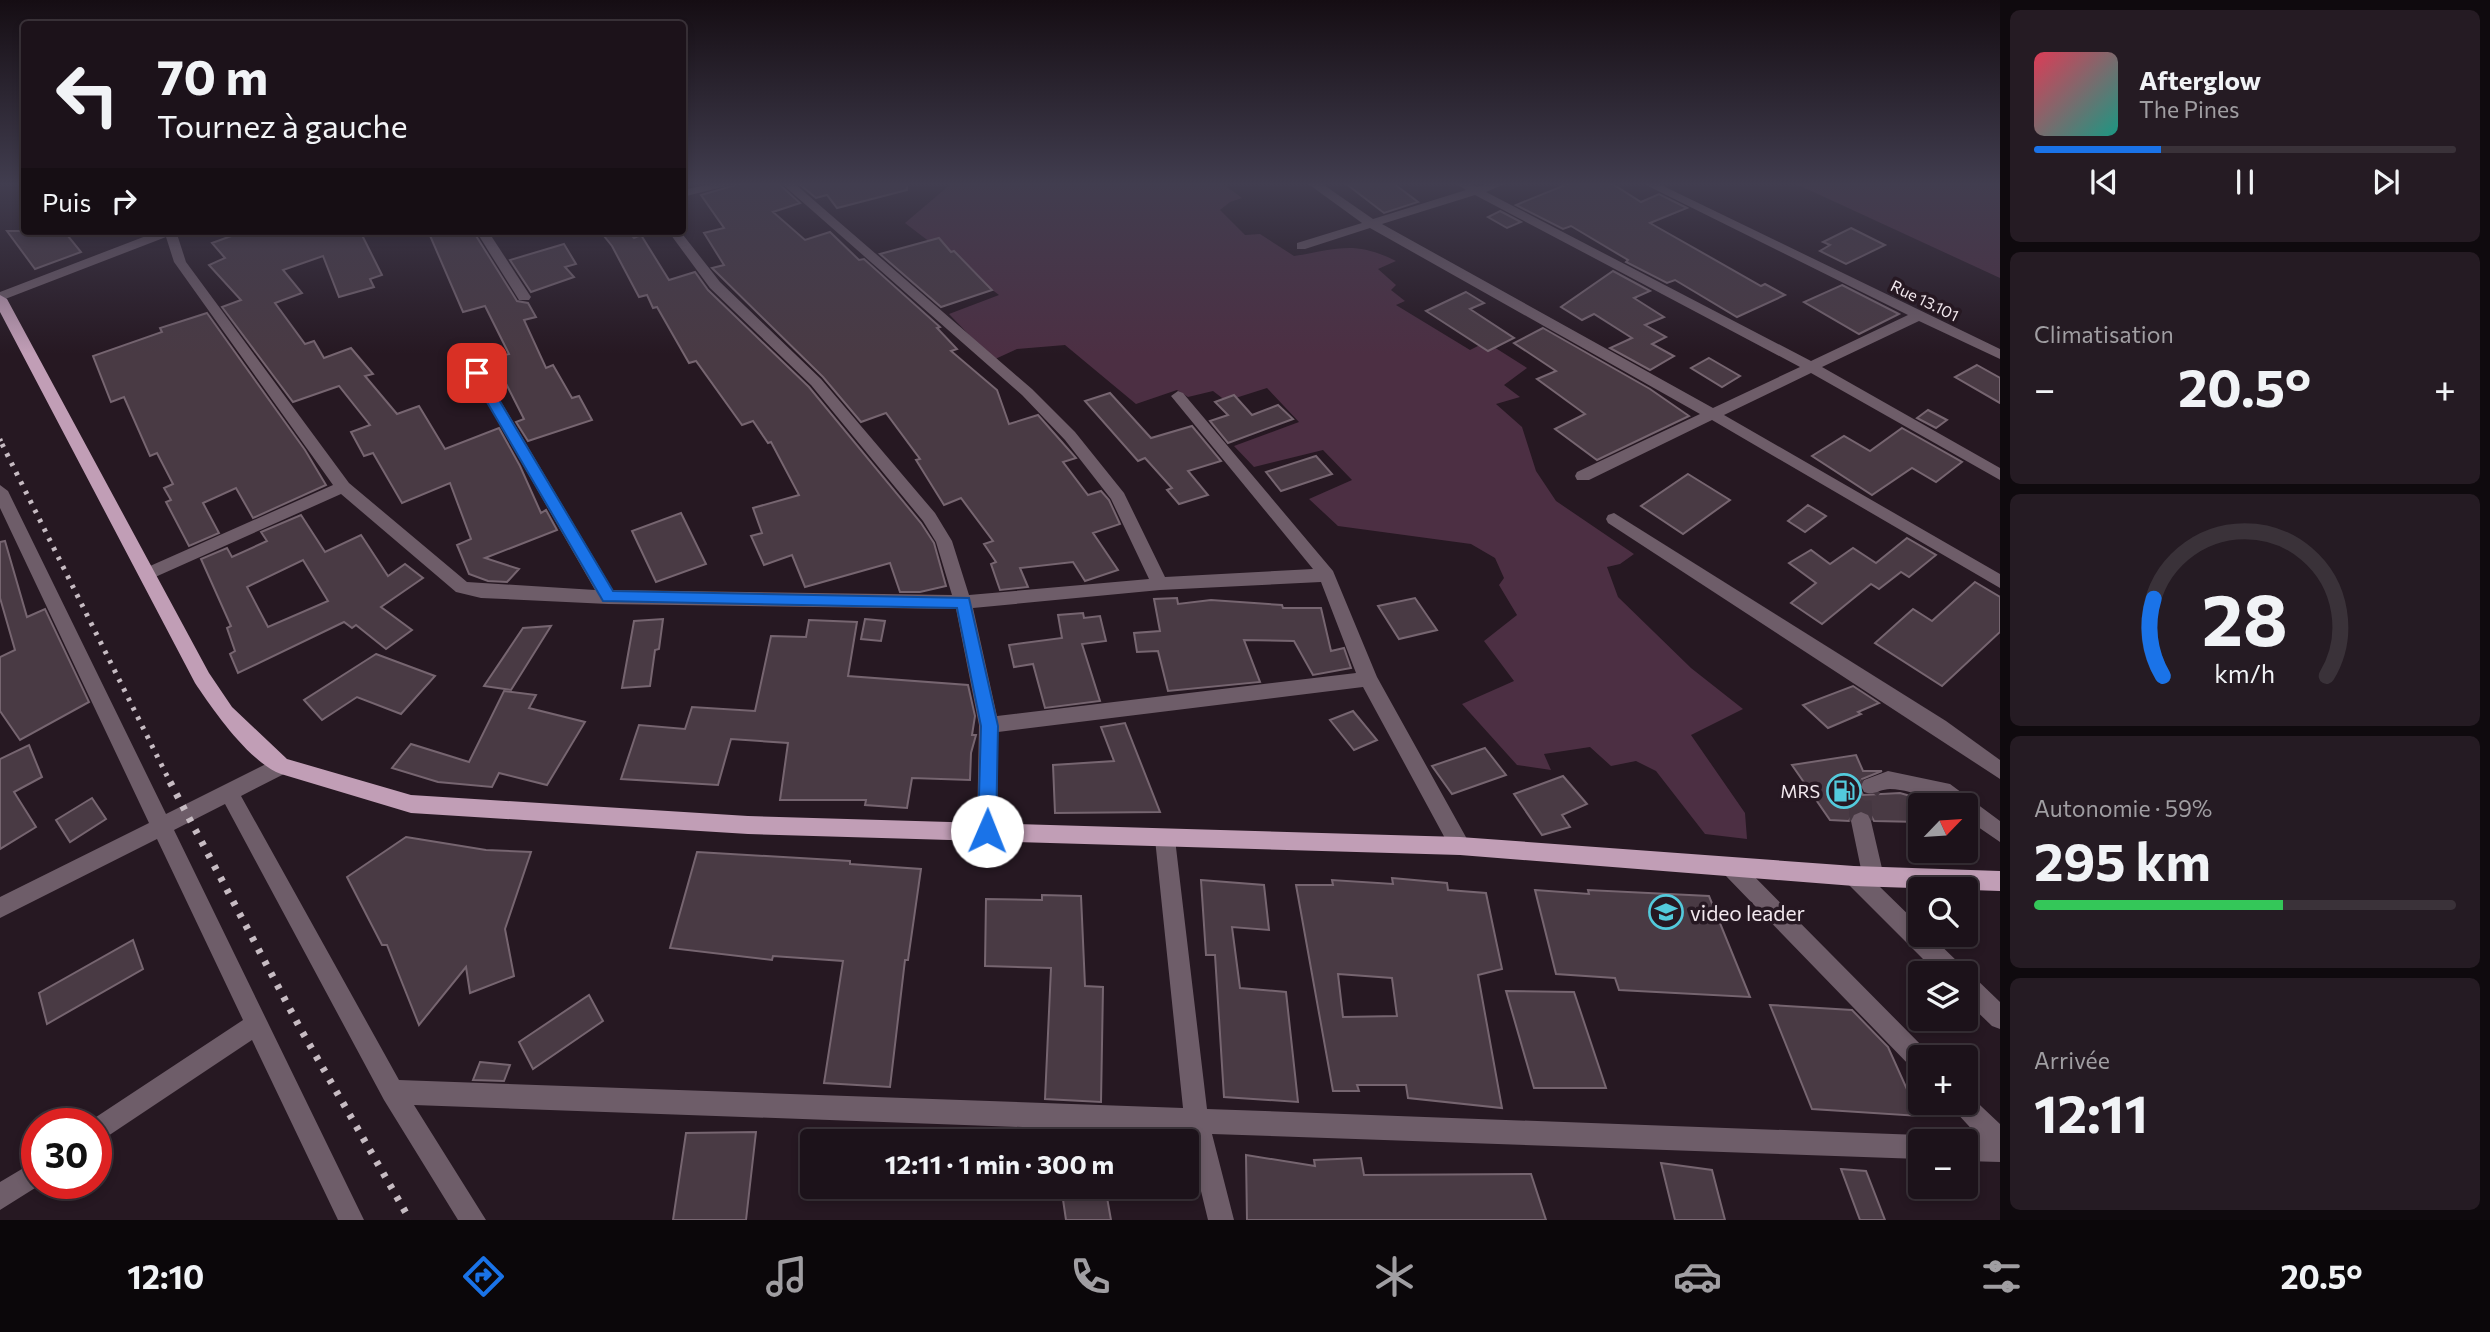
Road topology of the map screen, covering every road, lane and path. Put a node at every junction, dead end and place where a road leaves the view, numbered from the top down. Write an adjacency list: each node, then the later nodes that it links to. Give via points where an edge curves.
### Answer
1 (147, 240): 12 (street)
2 (173, 240): 21 (street, via 180,262)
3 (488, 240): 11 (street)
4 (681, 240): 29 (street, via 715,285 816,382 929,517 944,541)
5 (852, 240): 27 (street, via 1027,392 1070,436 1118,497)
6 (1321, 240): 10 (street)
7 (1401, 240): 18 (street)
8 (1566, 240): 15 (street)
9 (1764, 240): 13 (street, Rue 13.101)
10 (1301, 246)
11 (524, 297)
12 (0, 298): 24 (main road)
13 (1918, 316): 14 (street, Rue 13.101); 15 (street)
14 (2000, 355)
15 (1811, 367): 18 (street); 19 (street)
16 (477, 373): 28 (street)
17 (1178, 396): 25 (street)
18 (1712, 414): 20 (street); 26 (street)
19 (2000, 475)
20 (1583, 476)
21 (343, 487): 24 (street); 28 (street, via 462,587)
22 (0, 491): 39 (street)
23 (1614, 519): 33 (street)
24 (148, 574): 32 (main road, via 202,678 225,712)
25 (1327, 575): 27 (street); 30 (street)
26 (2000, 582)
27 (1160, 584): 29 (street)
28 (608, 597): 29 (street)
29 (964, 602): 31 (street)
30 (1368, 678): 31 (street); 43 (street)
31 (989, 726): 40 (street)
32 (281, 765): 35 (street); 40 (main road, via 411,804 748,825)
33 (2000, 771)
34 (1871, 786): 36 (street, via 1888,780)
35 (229, 792): 39 (street); 53 (street)
36 (1947, 793)
37 (1978, 816): 41 (street)
38 (1861, 821): 45 (street)
39 (162, 825): 47 (street); 51 (street)
40 (987, 831): 42 (main road)
41 (2000, 833)
42 (1165, 839): 43 (main road); 55 (street)
43 (1460, 846): 44 (main road)
44 (1731, 867): 45 (main road); 52 (street)
45 (1864, 877): 46 (main road); 48 (street)
46 (2000, 881)
47 (0, 908)
48 (1943, 961)
49 (1978, 997): 50 (street)
50 (2000, 1018)
51 (258, 1023): 56 (street); 63 (street)
52 (1908, 1048)
53 (392, 1092): 55 (street); 64 (street)
54 (1974, 1115): 57 (street)
55 (1196, 1119): 58 (street); 65 (street)
56 (112, 1121)
57 (2000, 1142)
58 (1908, 1147)
59 (1978, 1149): 60 (street)
60 (2000, 1150)
61 (21, 1183): 62 (street)
62 (0, 1197)
63 (351, 1220)
64 (473, 1220)
65 (1221, 1220)

